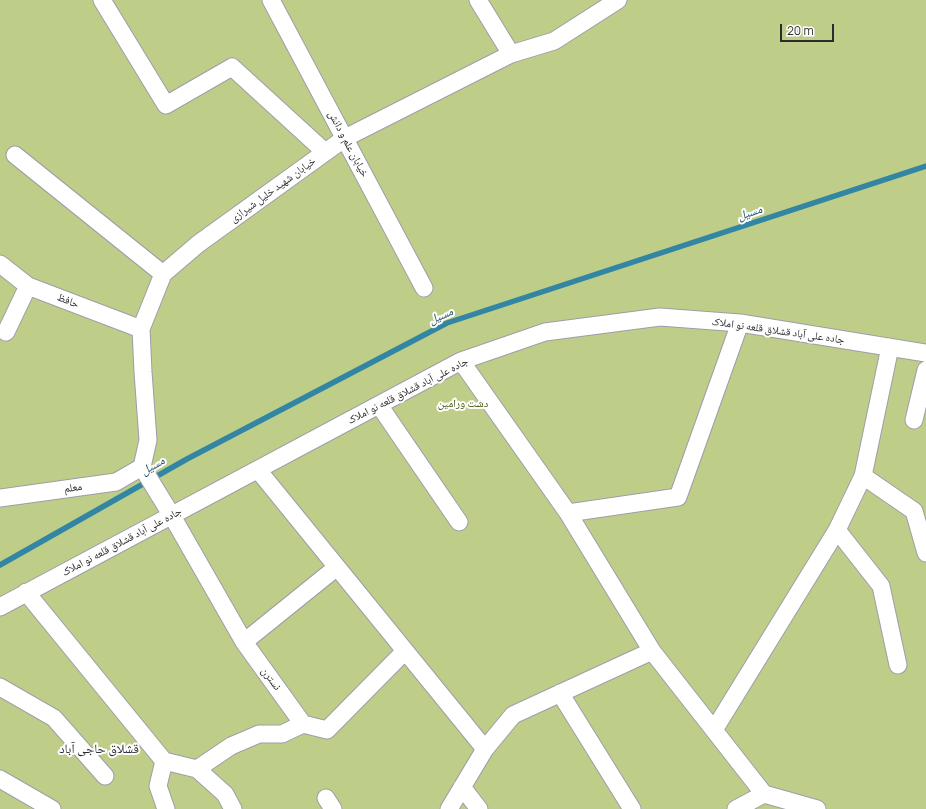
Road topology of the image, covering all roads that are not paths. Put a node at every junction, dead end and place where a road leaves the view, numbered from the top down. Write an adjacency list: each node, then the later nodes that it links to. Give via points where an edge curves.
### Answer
1 (102, 0): 7 (street, via 166,105 232,67)
2 (271, 0): 6 (street, خیابان علم و دانش)
3 (478, 0): 5 (street)
4 (618, 0): 5 (street, خیابان شهید خلیل شیرازی, via 554,41)
5 (511, 54): 6 (street, خیابان شهید خلیل شیرازی)
6 (345, 138): 7 (street, خیابان شهید خلیل شیرازی); 12 (street, خیابان علم و دانش)
7 (325, 152): 10 (street, خیابان شهید خلیل شیرازی, via 198,244)
8 (15, 155): 10 (street)
9 (0, 264): 11 (street, حافظ)
10 (163, 274): 14 (street, خیابان شهید خلیل شیرازی)
11 (28, 286): 14 (street, حافظ); 15 (street)
12 (424, 288)
13 (740, 323): 16 (street, جاده علی آباد قشلاق قلعه نو املاک); 18 (street, جاده علی آباد قشلاق قلعه نو املاک, via 660,318 545,332); 26 (street, via 678,497)
14 (141, 329): 22 (street, خیابان شهید خلیل شیرازی, via 148,440)
15 (6, 332)
16 (890, 347): 17 (street, جاده علی آباد قشلاق قلعه نو املاک); 24 (street)
17 (926, 353)
18 (460, 362): 20 (street, جاده علی آباد قشلاق قلعه نو املاک); 26 (street)
19 (926, 370): 21 (street)
20 (379, 405): 23 (street, جاده علی آباد قشلاق قلعه نو املاک); 28 (street)
21 (914, 420)
22 (142, 469): 25 (street, معلم, via 116,482); 27 (street)
23 (258, 470): 27 (street, جاده علی آباد قشلاق قلعه نو املاک); 31 (street)
24 (863, 476): 29 (street); 30 (street, via 914,511)
25 (0, 498)
26 (568, 512): 36 (street)
27 (172, 516): 32 (street, جاده علی آباد قشلاق قلعه نو املاک); 34 (street, نسترن)
28 (459, 522)
29 (837, 530): 37 (street, via 881,586); 41 (street)
30 (926, 553)
31 (337, 567): 34 (street); 35 (street)
32 (26, 592): 33 (street, جاده علی آباد قشلاق قلعه نو املاک); 43 (street)
33 (0, 607)
34 (244, 642): 40 (street, نسترن)
35 (405, 651): 40 (street, via 327,730); 42 (street)
36 (652, 651): 39 (street); 41 (street)
37 (898, 665)
38 (0, 687): 45 (street, via 54,718)
39 (560, 693): 42 (street, via 513,715); 54 (street)
40 (303, 724): 44 (street, via 282,734 258,734 231,746)
41 (714, 730): 48 (street)
42 (485, 749): 47 (street)
43 (164, 761): 44 (street); 50 (street, via 158,786)
44 (197, 769): 51 (street, via 225,794)
45 (105, 776)
46 (0, 779): 49 (street)
47 (462, 787): 52 (street); 53 (street)
48 (764, 794): 55 (street); 56 (street)
49 (52, 809)
50 (166, 809)
51 (233, 809)
52 (449, 809)
53 (479, 809)
54 (632, 809)
55 (736, 809)
56 (816, 809)

